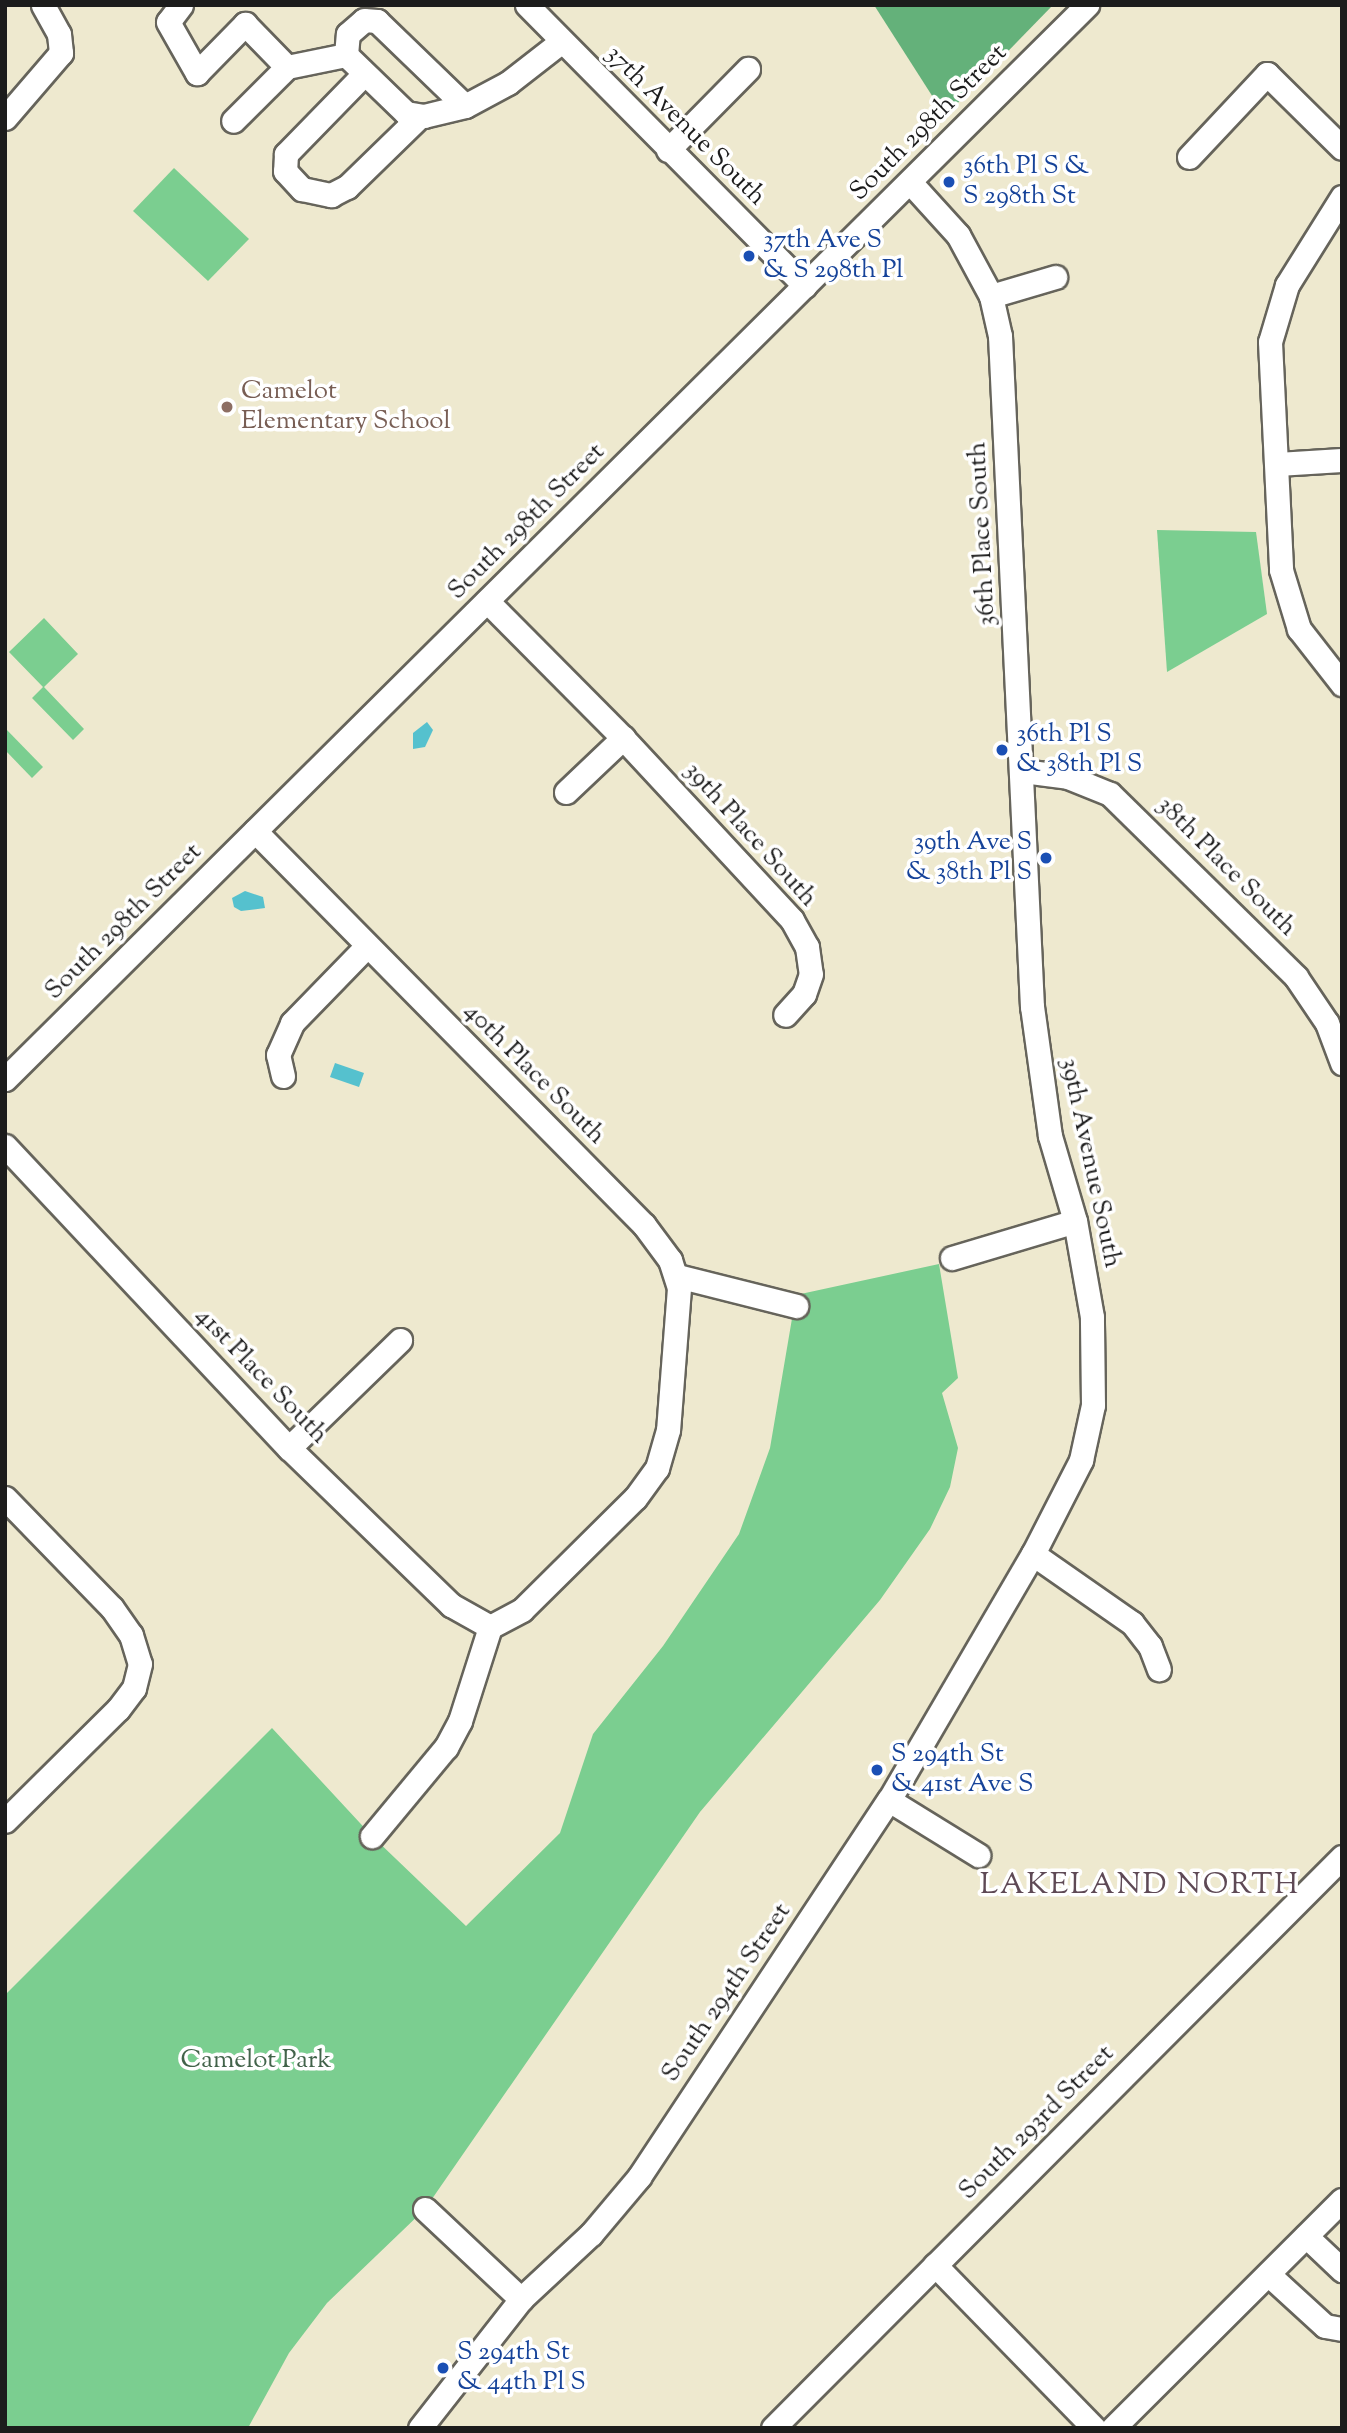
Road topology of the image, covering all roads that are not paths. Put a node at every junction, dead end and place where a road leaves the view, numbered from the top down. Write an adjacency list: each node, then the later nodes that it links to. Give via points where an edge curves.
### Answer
1 (43, 5): 12 (street, via 59,34 58,59)
2 (181, 5): 7 (street, via 168,22 197,73 245,24)
3 (527, 5): 5 (street, 37th Avenue South)
4 (1087, 5): 17 (street, South 298th Street)
5 (562, 41): 10 (street, via 508,83); 15 (street, 37th Avenue South)
6 (346, 55): 7 (street); 9 (street); 10 (street, via 344,44 355,25 377,21)
7 (287, 67): 13 (street)
8 (748, 69): 15 (street)
9 (364, 74): 11 (street, via 405,113); 11 (street, via 286,154 285,171 302,189 331,195 347,187)
10 (465, 106): 11 (street)
11 (419, 117)
12 (5, 118)
13 (233, 121)
14 (1342, 148): 16 (street, via 1267,74)
15 (667, 150): 20 (street, 37th Avenue South)
16 (1188, 157)
17 (910, 183): 20 (street, South 298th Street); 21 (street, 36th Place South, via 958,235)
18 (1342, 197): 23 (street, via 1287,285 1272,332)
19 (1055, 277): 21 (street)
20 (805, 286): 24 (street, South 298th Street)
21 (990, 296): 27 (street, 36th Place South, via 1002,356)
22 (1342, 460): 23 (street)
23 (1277, 464): 25 (street, via 1281,570 1290,611 1308,646)
24 (487, 601): 26 (street, 39th Place South); 29 (street, South 298th Street)
25 (1342, 684)
26 (623, 738): 28 (street); 31 (street, 39th Place South, via 769,891 801,934 811,974 804,994)
27 (1023, 771): 32 (street, 38th Place South, via 1068,777 1110,794 1296,978 1327,1023); 36 (street, 39th Avenue South, via 1032,1007 1050,1136)
28 (566, 792)
29 (255, 831): 30 (street, 40th Place South); 34 (street, South 298th Street)
30 (367, 946): 33 (street, via 292,1023 278,1055); 38 (street, 40th Place South, via 637,1218 663,1248)
31 (785, 1015)
32 (1342, 1063)
33 (283, 1076)
34 (5, 1079)
35 (5, 1146): 41 (street, 41st Place South)
36 (1075, 1221): 37 (street); 43 (street, 39th Avenue South, via 1092,1317 1093,1405 1081,1460)
37 (952, 1258)
38 (677, 1276): 39 (street); 44 (street, via 668,1430 657,1468 635,1498 523,1610)
39 (796, 1306)
40 (400, 1340): 41 (street)
41 (289, 1448): 44 (street, 41st Place South, via 452,1605)
42 (5, 1498): 47 (street, via 112,1608 131,1635 140,1664 134,1688 118,1709)
43 (1033, 1554): 45 (street, via 1132,1623 1150,1646); 46 (street, South 294th Street)
44 (490, 1627): 48 (street, via 460,1721 428,1769)
45 (1159, 1669)
46 (889, 1800): 49 (street); 57 (street, South 294th Street, via 639,2177 591,2234)
47 (5, 1821)
48 (372, 1836)
49 (978, 1856)
50 (1342, 1857): 54 (street, South 293rd Street)
51 (1342, 2200): 53 (street)
52 (425, 2208): 57 (street)
53 (1306, 2236): 55 (street); 56 (street)
54 (935, 2265): 60 (street, South 293rd Street); 61 (street)
55 (1342, 2270)
56 (1268, 2274): 58 (street, via 1325,2326); 62 (street)
57 (521, 2300): 59 (street, South 294th Street)
58 (1342, 2329)
59 (420, 2428)
60 (772, 2428)
61 (1094, 2428)
62 (1113, 2428)

